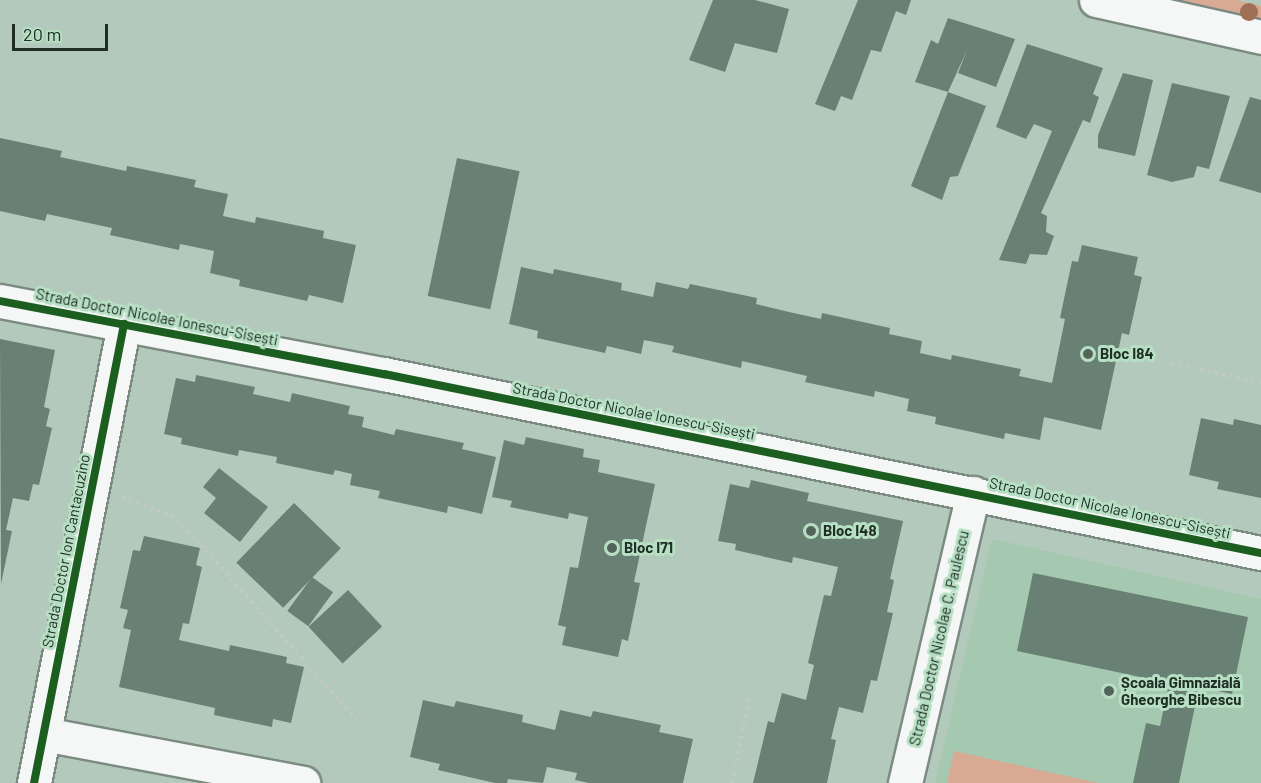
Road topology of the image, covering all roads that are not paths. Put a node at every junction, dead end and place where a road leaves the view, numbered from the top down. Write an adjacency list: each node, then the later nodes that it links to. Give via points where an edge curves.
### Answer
1 (1096, 0): 2 (street)
2 (1261, 37)
3 (0, 301): 4 (street, Strada Doctor Nicolae Ionescu-Sisești)
4 (124, 324): 5 (street, Strada Doctor Nicolae Ionescu-Sisești); 7 (street, Strada Doctor Ion Cantacuzino)
5 (973, 493): 6 (street, Strada Doctor Nicolae Ionescu-Sisești); 10 (street, Strada Doctor Nicolae C. Paulescu)
6 (1261, 553)
7 (44, 734): 8 (street, Strada Doctor Ion Cantacuzino); 9 (street)
8 (33, 783)
9 (303, 783)
10 (905, 783)

